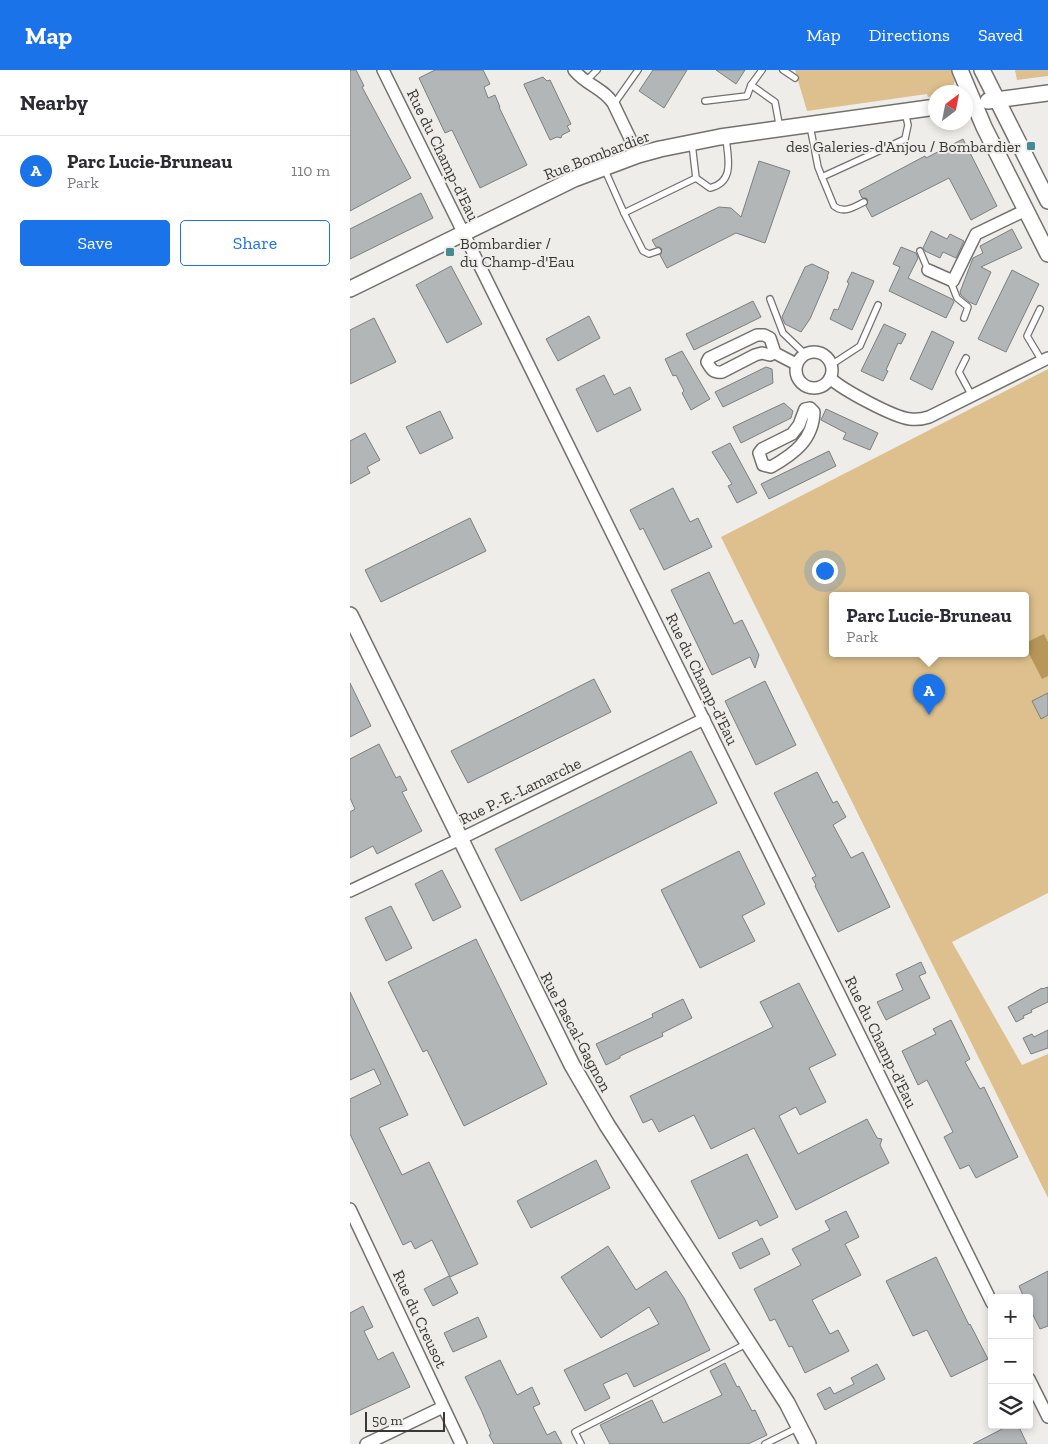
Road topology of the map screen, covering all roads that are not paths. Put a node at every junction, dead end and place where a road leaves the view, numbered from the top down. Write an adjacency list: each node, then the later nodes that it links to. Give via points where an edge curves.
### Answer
1 (383, 70): 33 (street, Rue du Champ-d'Eau)
2 (574, 70): 10 (street)
3 (597, 70): 10 (lane)
4 (638, 70): 17 (lane)
5 (762, 70): 11 (lane)
6 (783, 70): 9 (lane)
7 (960, 70): 12 (street)
8 (982, 70): 14 (street)
9 (795, 78)
10 (585, 82): 17 (street, via 602,90)
11 (752, 85): 15 (lane, via 747,96); 22 (lane, via 775,102)
12 (965, 85)
13 (1048, 93): 14 (street)
14 (996, 100): 16 (street); 29 (street)
15 (705, 101)
16 (973, 103)
17 (614, 104): 25 (street)
18 (928, 108): 20 (street, Rue Bombardier)
19 (973, 108): 31 (street)
20 (905, 111): 21 (street, Rue Bombardier); 27 (lane, via 908,124 905,139)
21 (810, 124): 22 (street, Rue Bombardier); 27 (lane)
22 (780, 129): 23 (street, Rue Bombardier)
23 (726, 136): 24 (street, Rue Bombardier); 28 (lane, via 728,165 723,182 710,188)
24 (692, 142): 25 (street, Rue Bombardier); 28 (lane)
25 (638, 155): 26 (street, Rue Bombardier)
26 (604, 167): 32 (lane); 33 (street, Rue Bombardier)
27 (822, 177): 30 (lane, via 838,209 844,211)
28 (696, 178): 32 (lane)
29 (1048, 201)
30 (864, 202)
31 (1026, 210): 36 (street); 38 (street, via 976,234 953,281)
32 (624, 213): 34 (lane, via 643,251 649,254)
33 (464, 233): 39 (street, Rue Bombardier); 55 (street, Rue du Champ-d'Eau)
34 (658, 251)
35 (920, 251): 37 (lane)
36 (1048, 254)
37 (928, 270): 38 (street)
38 (950, 280): 43 (lane, via 957,298 968,307)
39 (350, 289)
40 (770, 299): 45 (lane, via 783,333)
41 (878, 305): 49 (lane, via 860,346)
42 (1040, 309): 47 (lane, via 1028,336)
43 (964, 318)
44 (775, 353): 44 (street, via 770,338 758,335 709,358 707,362 711,370 722,372 755,355); 48 (street)
45 (805, 354): 48 (street); 49 (street, via 821,353)
46 (966, 358): 52 (lane, via 959,372)
47 (1045, 359): 52 (street)
48 (796, 364): 51 (street, via 798,380)
49 (831, 365): 50 (street)
50 (830, 378): 51 (street, via 820,387); 52 (street, via 840,387 908,419 929,417)
51 (812, 388): 53 (street)
52 (972, 396)
53 (810, 408): 53 (street, via 805,409 792,434 762,449 759,453 763,465 771,467 789,457 806,440 814,418)
54 (350, 615): 56 (street, Rue Pascal-Gagnon)
55 (704, 719): 56 (street, Rue P.-E.-Lamarche); 59 (street, Rue du Champ-d'Eau)
56 (460, 839): 57 (street, Rue P.-E.-Lamarche); 60 (street, Rue Pascal-Gagnon, via 580,1079)
57 (350, 891)
58 (350, 1209): 62 (street, Rue du Creusot)
59 (988, 1295)
60 (748, 1343): 64 (street, Rue Pascal-Gagnon); 67 (lane, via 575,1432)
61 (1032, 1384): 63 (street)
62 (443, 1407): 65 (street); 66 (street, Rue du Creusot)
63 (1048, 1417)
64 (799, 1426): 68 (lane); 69 (street, Rue Pascal-Gagnon)
65 (366, 1444)
66 (461, 1444)
67 (581, 1444)
68 (765, 1444)
69 (808, 1444)

